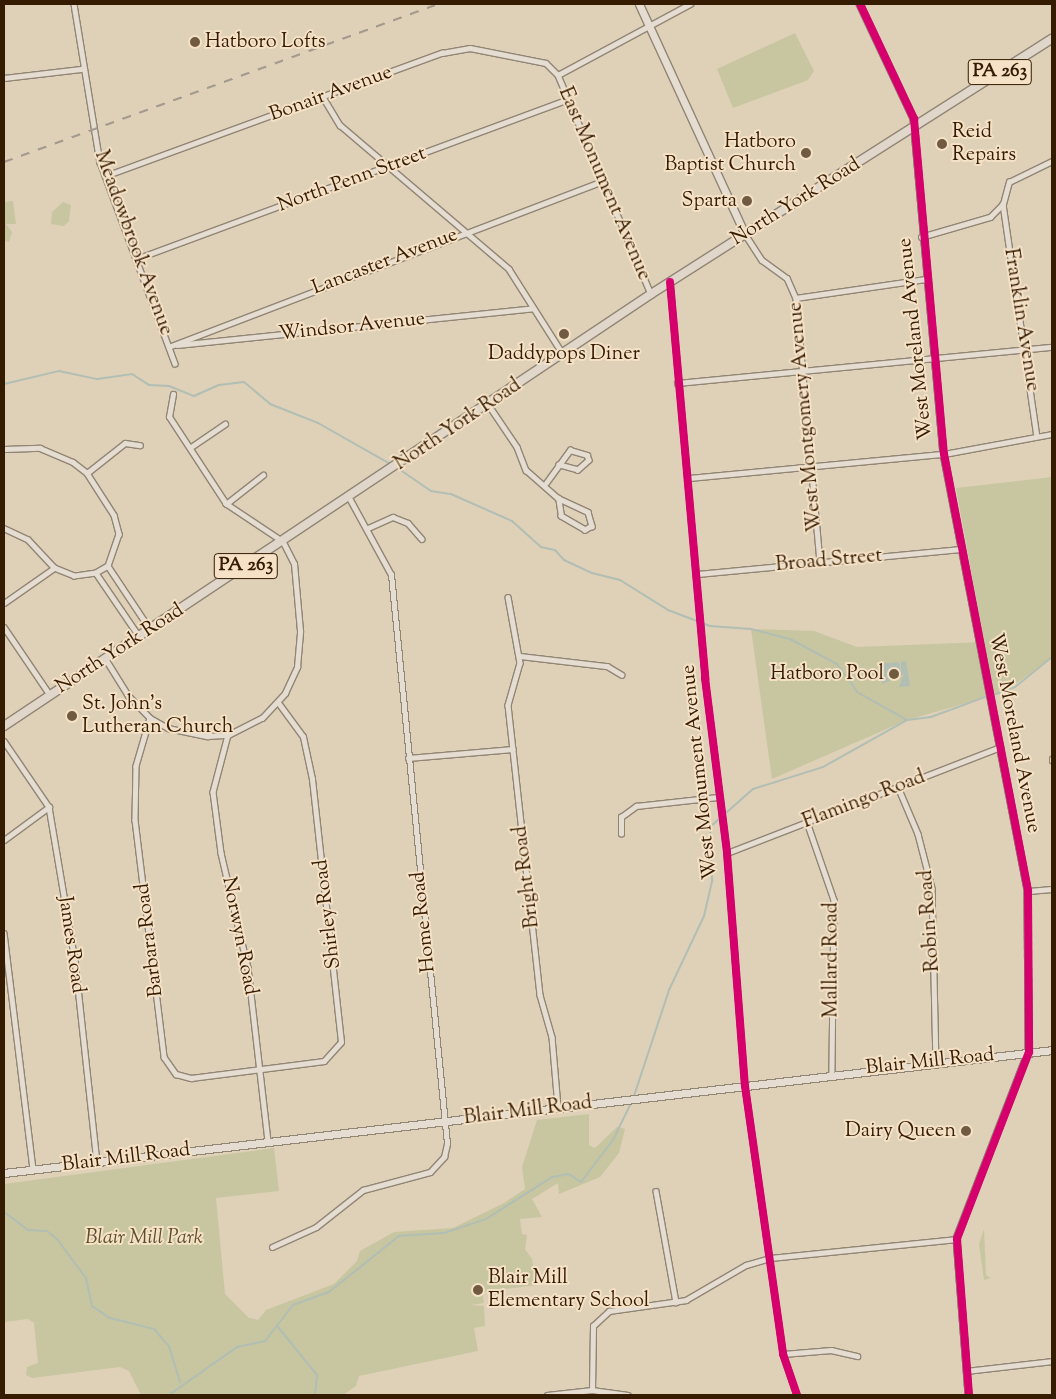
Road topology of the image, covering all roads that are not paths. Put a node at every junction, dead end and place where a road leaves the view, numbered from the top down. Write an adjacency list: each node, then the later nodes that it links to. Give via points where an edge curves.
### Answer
1 (74, 4): 7 (street, Meadowbrook Avenue)
2 (639, 4): 5 (main road)
3 (690, 4): 5 (street)
4 (860, 4): 12 (street)
5 (649, 26): 8 (street); 19 (main road)
6 (1052, 39): 12 (highway, PA 263)
7 (82, 69): 9 (street); 15 (street, Meadowbrook Avenue)
8 (558, 75): 10 (street, Bonair Avenue, via 546,63 470,48 442,53); 11 (street, East Monument Avenue)
9 (4, 78)
10 (323, 97): 14 (street, via 340,125); 15 (street, Bonair Avenue)
11 (568, 99): 14 (street, North Penn Street); 16 (street, East Monument Avenue)
12 (914, 127): 19 (highway, North York Road / PA 263); 20 (street, West Moreland Avenue)
13 (1052, 161): 17 (street, via 1008,182)
14 (388, 166): 18 (street); 21 (street, North Penn Street)
15 (105, 176): 21 (street, Meadowbrook Avenue)
16 (601, 182): 18 (street, Lancaster Avenue); 24 (street, East Monument Avenue)
17 (1003, 204): 20 (street, via 990,217); 29 (street, Franklin Avenue)
18 (465, 231): 26 (street, via 509,269); 27 (street, Lancaster Avenue)
19 (745, 234): 23 (highway, North York Road / PA 263); 25 (street, West Montgomery Avenue, via 762,260 788,278)
20 (921, 237): 22 (street, West Moreland Avenue)
21 (136, 259): 27 (street, Meadowbrook Avenue)
22 (927, 279): 25 (street); 31 (street, West Moreland Avenue)
23 (670, 282): 24 (highway, North York Road / PA 263); 34 (street, West Monument Avenue)
24 (651, 294): 30 (highway, North York Road / PA 263)
25 (796, 298): 33 (street, West Montgomery Avenue)
26 (533, 308): 27 (street, Windsor Avenue); 30 (street)
27 (171, 346): 32 (street, Meadowbrook Avenue)
28 (1052, 347): 29 (street)
29 (1027, 350): 31 (street); 39 (street, Franklin Avenue)
30 (563, 354): 36 (highway, North York Road / PA 263)
31 (935, 360): 33 (street); 43 (street, West Moreland Avenue)
32 (175, 364)
33 (802, 371): 34 (street); 45 (street, West Montgomery Avenue)
34 (677, 383): 48 (street, West Monument Avenue)
35 (174, 394): 41 (street, via 169,417)
36 (488, 404): 49 (street, via 517,447 526,470); 50 (highway, North York Road / PA 263)
37 (225, 424): 41 (street)
38 (1052, 434): 39 (street)
39 (1037, 436): 43 (street)
40 (140, 445): 46 (street, via 125,443)
41 (191, 446): 52 (street)
42 (4, 449): 46 (street, via 49,450)
43 (944, 454): 45 (street); 57 (street, West Moreland Avenue)
44 (559, 465): 44 (street, via 570,450 587,455 589,460 578,470); 49 (street)
45 (810, 466): 48 (street); 58 (street, West Montgomery Avenue)
46 (87, 473): 59 (street, via 118,524 118,545)
47 (263, 475): 52 (street, via 248,483)
48 (689, 478): 62 (street, West Monument Avenue)
49 (546, 483): 51 (street)
50 (349, 498): 53 (street, Home Road); 56 (highway, North York Road / PA 263)
51 (558, 498): 51 (street, via 588,512 592,526 585,530 561,516)
52 (226, 504): 56 (street)
53 (368, 528): 55 (street, via 394,517 408,523); 79 (street, Home Road, via 391,575)
54 (4, 529): 60 (street, via 28,540)
55 (422, 540)
56 (283, 542): 66 (highway, North York Road / PA 263); 72 (street, via 294,564 300,648 290,685)
57 (962, 549): 58 (street, Broad Street); 77 (street, West Moreland Avenue)
58 (820, 561): 62 (street, Broad Street)
59 (108, 566): 61 (street); 66 (street)
60 (54, 568): 61 (street, via 74,576); 64 (street)
61 (96, 574): 67 (street)
62 (697, 574): 81 (street, West Monument Avenue)
63 (508, 597): 68 (street)
64 (4, 603)
65 (4, 627): 71 (street)
66 (150, 629): 67 (highway, North York Road / PA 263)
67 (140, 636): 69 (highway, North York Road / PA 263)
68 (520, 656): 70 (street, via 607,666); 78 (street, Bright Road, via 508,705)
69 (105, 658): 71 (highway, North York Road / PA 263); 73 (street, via 128,696)
70 (622, 675)
71 (50, 695): 74 (highway, North York Road / PA 263)
72 (278, 703): 75 (street); 93 (street, Shirley Road, via 303,737 312,779 342,1037 337,1052 324,1062)
73 (150, 718): 75 (street, via 186,734); 93 (street, Barbara Road, via 137,760 134,798 164,1057 172,1071 186,1078)
74 (4, 726)
75 (228, 735): 93 (street, Norwyn Road, via 213,792 221,853 248,968)
76 (4, 741): 82 (street, James Road)
77 (1000, 747): 80 (street, Flamingo Road); 88 (street, West Moreland Avenue)
78 (513, 749): 79 (street); 96 (street, Bright Road, via 540,995 552,1037)
79 (408, 758): 97 (street, Home Road)
80 (898, 787): 83 (street, Flamingo Road); 92 (street, Robin Road, via 918,834 932,888)
81 (718, 796): 84 (street, via 636,806 621,817); 86 (street, West Monument Avenue)
82 (49, 807): 85 (street); 99 (street, James Road, via 75,960)
83 (807, 822): 86 (street, Flamingo Road); 94 (street, Mallard Road, via 834,900)
84 (621, 834)
85 (4, 840)
86 (727, 853): 95 (street, West Monument Avenue)
87 (1052, 890): 88 (street)
88 (1028, 891): 91 (street, West Moreland Avenue)
89 (4, 933): 100 (street)
90 (1052, 1050): 91 (main road, Blair Mill Road)
91 (1029, 1052): 92 (main road, Blair Mill Road); 103 (street, West Moreland Avenue)
92 (936, 1061): 94 (main road, Blair Mill Road)
93 (260, 1066): 98 (street, Norwyn Road)
94 (832, 1073): 95 (main road, Blair Mill Road)
95 (744, 1086): 96 (main road, Blair Mill Road); 105 (street, West Monument Avenue)
96 (558, 1107): 97 (main road, Blair Mill Road)
97 (446, 1121): 98 (main road, Blair Mill Road); 104 (street, Home Road, via 444,1157 430,1172 363,1190 316,1227)
98 (268, 1140): 99 (main road, Blair Mill Road)
99 (97, 1162): 100 (main road, Blair Mill Road)
100 (33, 1170): 101 (main road, Blair Mill Road)
101 (4, 1173)
102 (656, 1191): 106 (street)
103 (957, 1239): 105 (street); 110 (street, West Moreland Avenue)
104 (272, 1247)
105 (770, 1258): 106 (street); 107 (street, West Monument Avenue)
106 (676, 1302): 111 (street, via 609,1311 593,1326)
107 (783, 1354): 108 (street, via 831,1350); 114 (street, West Monument Avenue)
108 (857, 1356)
109 (1052, 1361): 110 (street)
110 (966, 1372): 115 (street, West Moreland Avenue)
111 (592, 1390): 112 (street); 113 (street)
112 (548, 1395)
113 (628, 1395)
114 (797, 1395)
115 (969, 1395)

